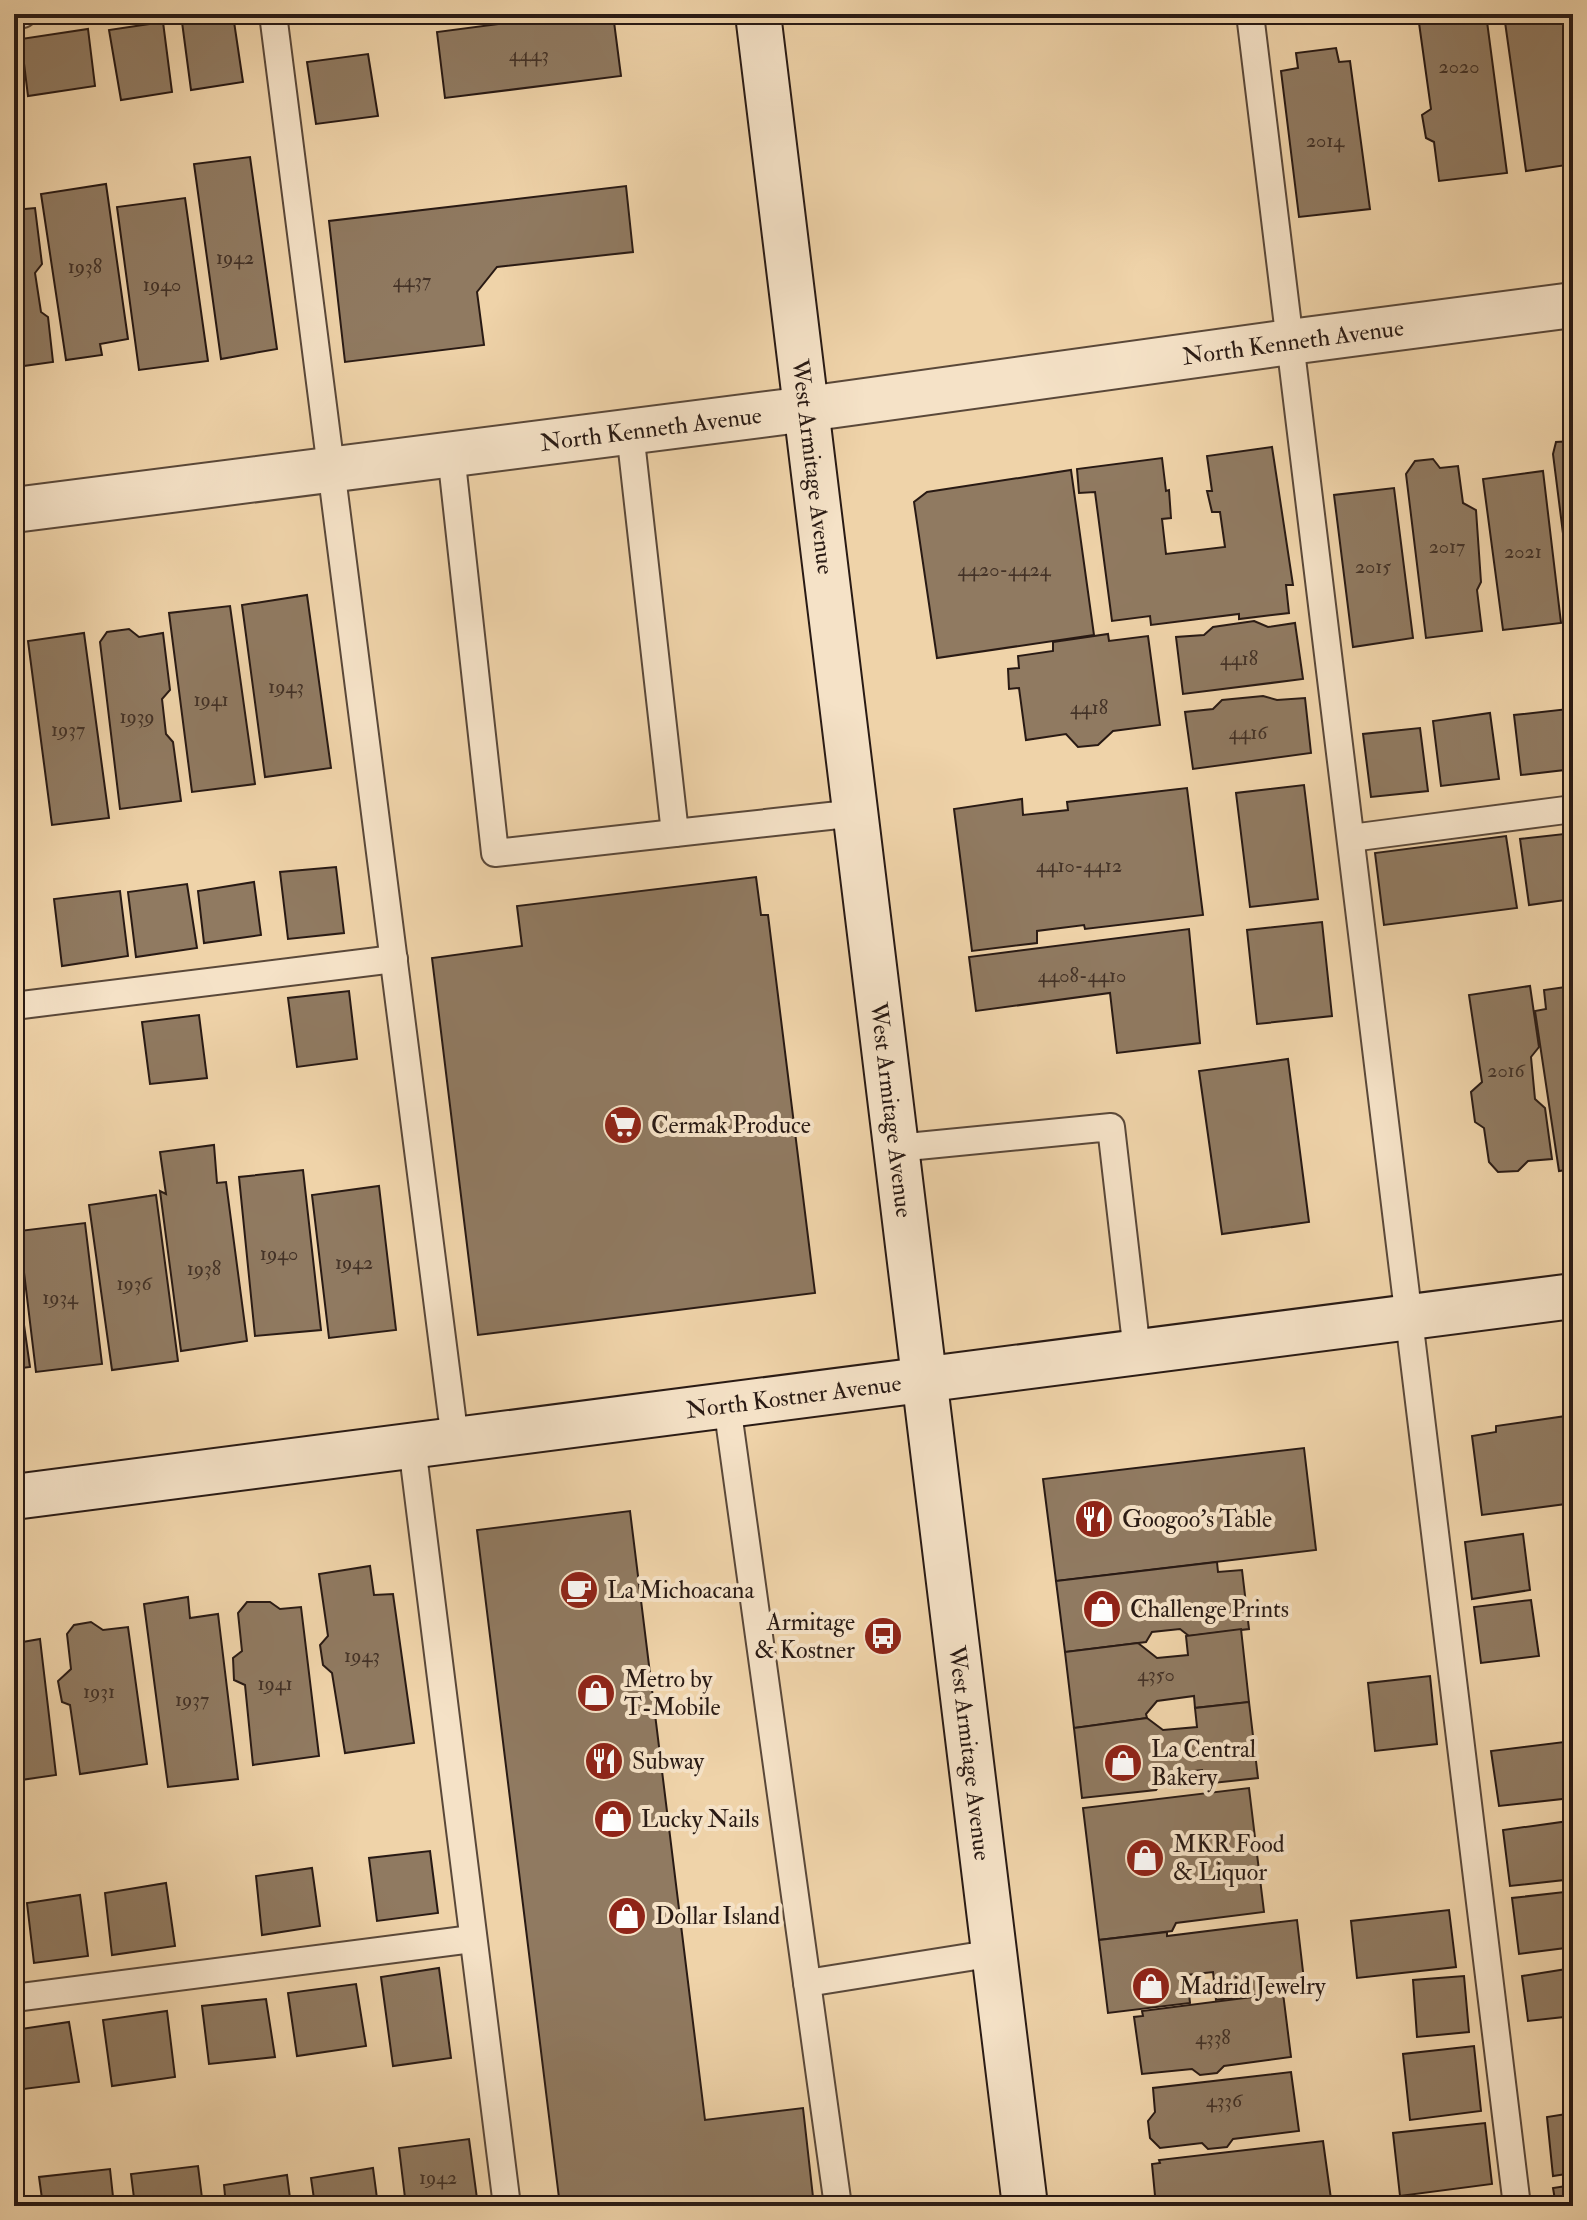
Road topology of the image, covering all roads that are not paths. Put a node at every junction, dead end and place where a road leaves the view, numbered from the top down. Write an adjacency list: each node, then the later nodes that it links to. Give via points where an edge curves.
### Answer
1 (23, 14): 5 (lane)
2 (273, 14): 11 (lane)
3 (758, 14): 8 (street, West Armitage Avenue)
4 (1250, 14): 7 (lane)
5 (14, 15)
6 (1573, 305): 7 (street, North Kenneth Avenue)
7 (1290, 342): 8 (street, North Kenneth Avenue); 16 (lane)
8 (807, 409): 9 (street, North Kenneth Avenue); 14 (street, West Armitage Avenue)
9 (630, 432): 10 (street, North Kenneth Avenue); 15 (lane)
10 (451, 454): 11 (street, North Kenneth Avenue); 15 (lane, via 495,853)
11 (331, 470): 12 (street, North Kenneth Avenue); 17 (lane)
12 (14, 510)
13 (1573, 809): 16 (lane)
14 (857, 813): 15 (lane); 19 (street, West Armitage Avenue)
15 (675, 833)
16 (1351, 838): 21 (lane)
17 (394, 959): 18 (lane); 25 (lane)
18 (14, 1006)
19 (897, 1148): 22 (lane, via 1111,1127); 23 (street, West Armitage Avenue)
20 (1573, 1296): 21 (street, North Kostner Avenue)
21 (1409, 1317): 22 (street, North Kostner Avenue); 35 (lane)
22 (1137, 1352): 23 (street, North Kostner Avenue)
23 (925, 1380): 24 (street, North Kostner Avenue); 29 (street, West Armitage Avenue)
24 (727, 1405): 25 (street, North Kostner Avenue); 30 (lane)
25 (455, 1440): 26 (street, North Kostner Avenue)
26 (412, 1446): 27 (street, North Kostner Avenue); 28 (lane)
27 (14, 1497)
28 (472, 1939): 31 (lane); 32 (lane)
29 (995, 1953): 30 (lane); 34 (street, West Armitage Avenue)
30 (807, 1983): 33 (lane)
31 (14, 1998)
32 (507, 2206)
33 (838, 2206)
34 (1025, 2206)
35 (1517, 2206)

